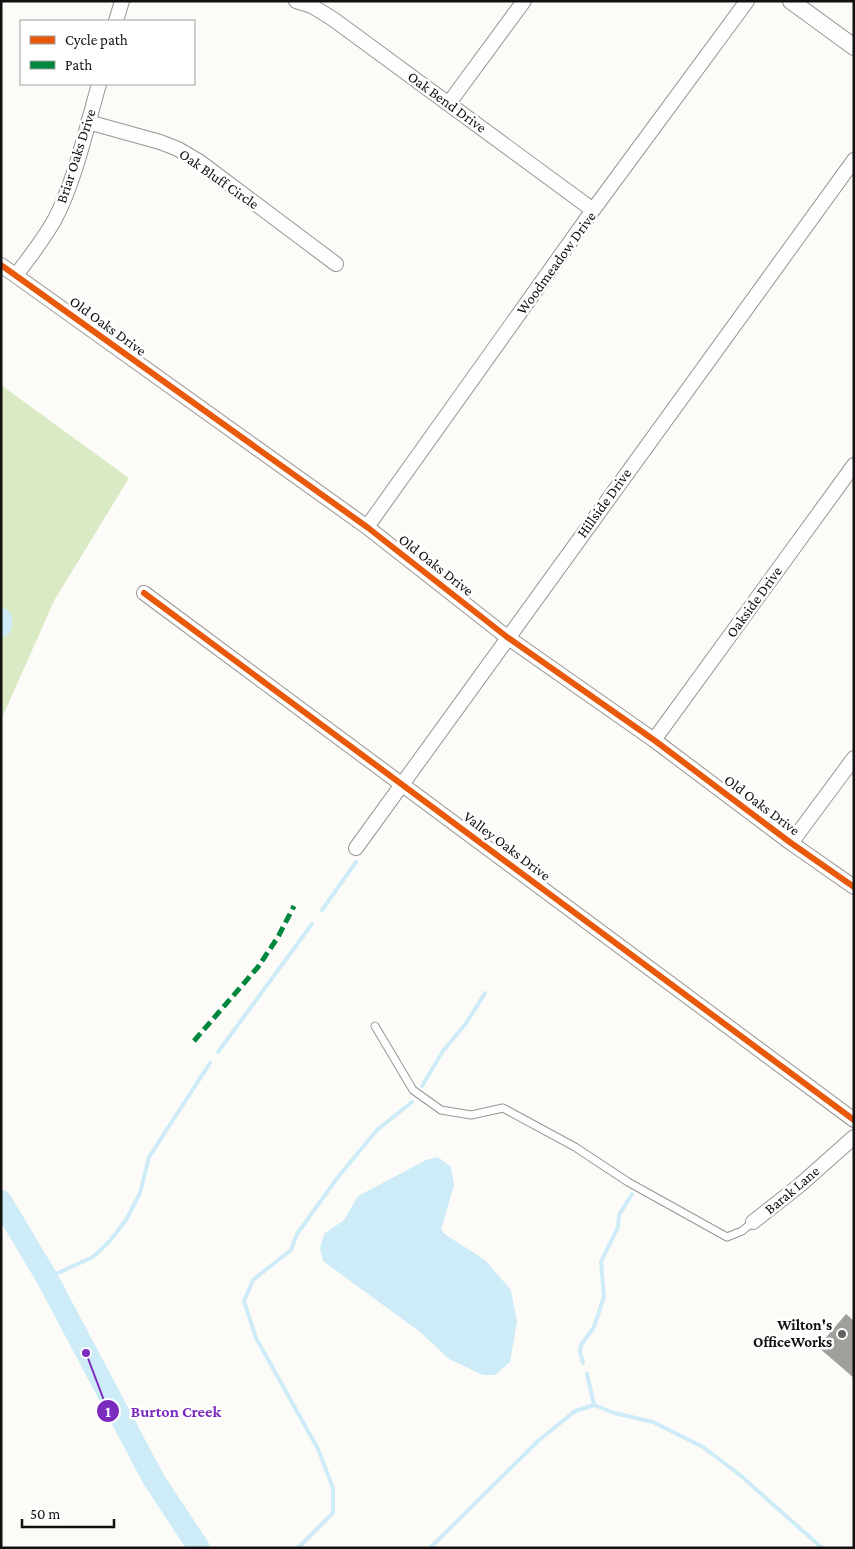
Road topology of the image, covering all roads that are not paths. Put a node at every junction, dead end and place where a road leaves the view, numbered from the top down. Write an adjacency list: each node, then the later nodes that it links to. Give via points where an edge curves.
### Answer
1 (122, 1): 6 (street)
2 (296, 1): 9 (street, Oak Bend Drive, via 312,6 332,19)
3 (524, 1): 9 (street)
4 (747, 1): 12 (street, Woodmeadow Drive)
5 (791, 1): 7 (street)
6 (116, 20)
7 (854, 47)
8 (98, 85): 10 (street, Briar Oaks Drive)
9 (448, 103): 12 (street, Oak Bend Drive)
10 (88, 122): 13 (street, Oak Bluff Circle, via 178,149); 15 (street, Briar Oaks Drive, via 56,218)
11 (854, 160): 19 (street, Hillside Drive)
12 (593, 210): 17 (street, Woodmeadow Drive)
13 (336, 264)
14 (1, 265): 15 (street, Old Oaks Drive)
15 (16, 275): 17 (street, Old Oaks Drive)
16 (854, 465): 20 (street, Oakside Drive)
17 (367, 527): 19 (street, Old Oaks Drive)
18 (144, 593): 22 (street, Valley Oaks Drive)
19 (508, 637): 20 (street, Old Oaks Drive); 22 (street, Hillside Drive)
20 (654, 740): 23 (street, Old Oaks Drive)
21 (854, 758): 23 (street)
22 (402, 784): 24 (street, Hillside Drive); 27 (street, Valley Oaks Drive)
23 (791, 843): 25 (street, Old Oaks Drive)
24 (356, 848)
25 (854, 887)
26 (375, 1026): 29 (lane, Barak Lane, via 413,1090 440,1110 471,1115 503,1108 727,1238)
27 (854, 1120)
28 (854, 1136): 29 (street, Barak Lane)
29 (754, 1222)

